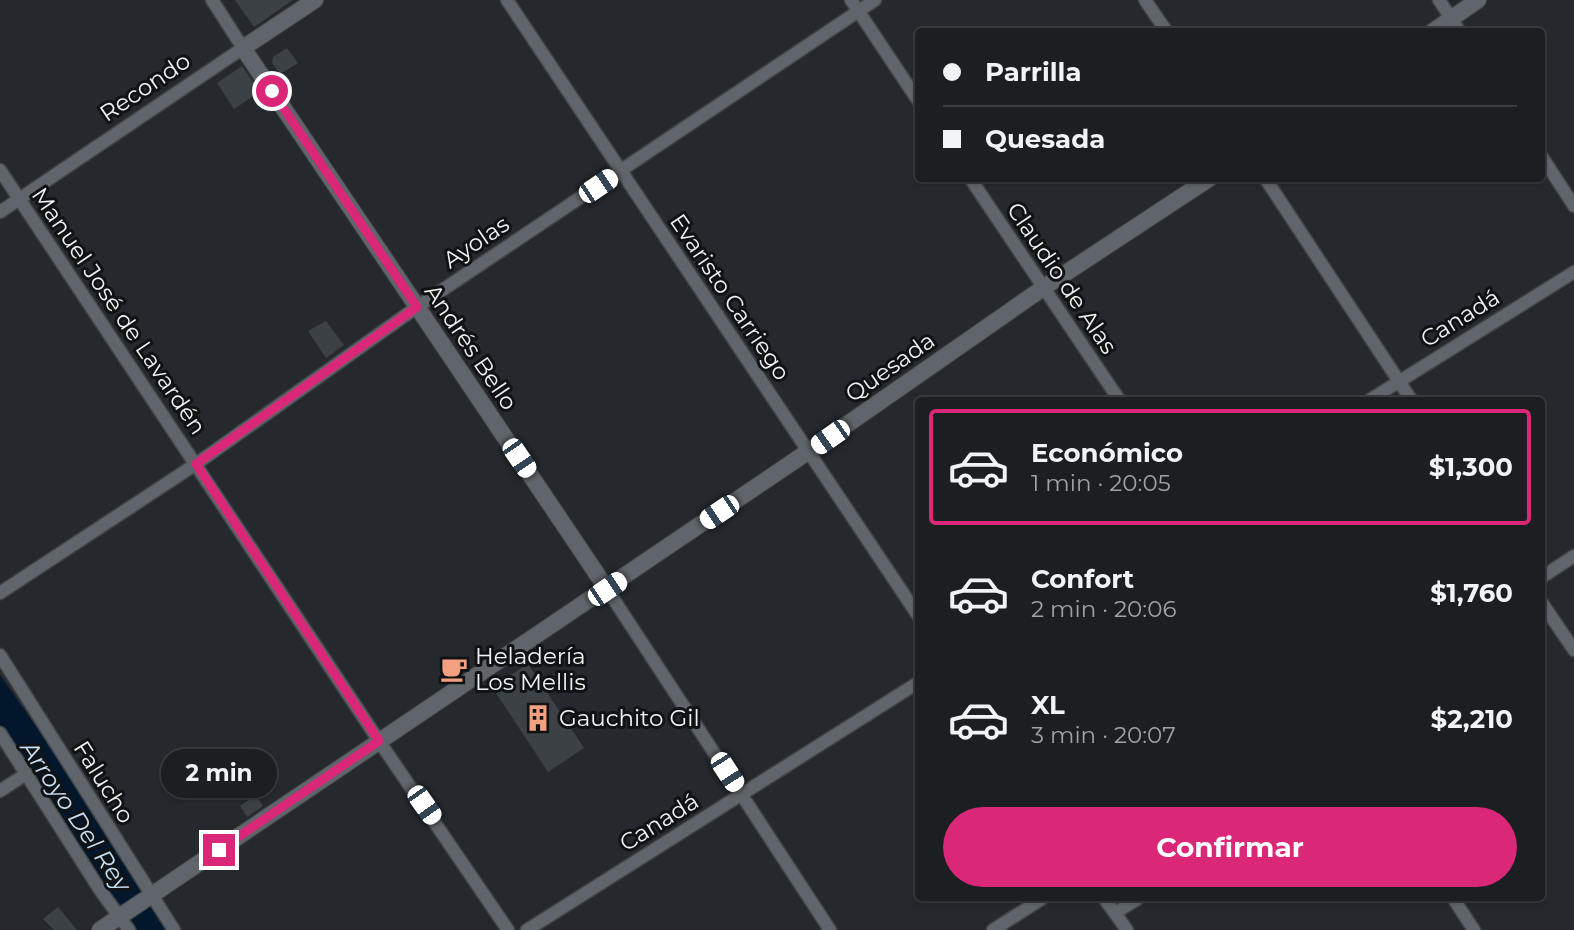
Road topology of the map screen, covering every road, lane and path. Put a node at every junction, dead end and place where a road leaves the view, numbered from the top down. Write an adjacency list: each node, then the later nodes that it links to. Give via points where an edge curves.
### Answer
1 (212, 0): 11 (street, Andrés Bello)
2 (315, 0): 11 (street, Recondo)
3 (508, 0): 15 (street, Evaristo Carriego)
4 (875, 0): 8 (street, Ayolas)
5 (1146, 0): 10 (street)
6 (1439, 0): 9 (street)
7 (1478, 0): 9 (street)
8 (854, 6): 12 (street); 15 (street, Ayolas)
9 (1456, 25)
10 (1164, 28)
11 (243, 48): 19 (street, Recondo); 24 (street, Andrés Bello)
12 (915, 96)
13 (1545, 162): 20 (street)
14 (0, 170): 19 (street, Manuel José de Lavardén)
15 (620, 171): 24 (street, Ayolas); 29 (street, Evaristo Carriego)
16 (973, 182): 23 (street, Claudio de Alas)
17 (1204, 182): 23 (street, Quesada)
18 (1268, 182): 25 (street)
19 (19, 199): 21 (street, Recondo); 30 (street, Manuel José de Lavardén)
20 (1574, 206)
21 (0, 212)
22 (1574, 272): 25 (street, Canadá)
23 (1043, 288): 26 (street, Claudio de Alas); 29 (street, Quesada)
24 (417, 307): 30 (street, Ayolas); 33 (street, Andrés Bello)
25 (1399, 381): 27 (street, Canadá); 28 (street)
26 (1117, 397)
27 (1374, 397)
28 (1409, 397)
29 (808, 452): 33 (street, Quesada); 36 (street, Evaristo Carriego)
30 (196, 464): 34 (street, Ayolas); 41 (street, Manuel José de Lavardén)
31 (1574, 556): 32 (street)
32 (1545, 575)
33 (607, 589): 41 (street, Quesada); 44 (street, Andrés Bello)
34 (0, 593)
35 (1545, 607): 37 (street)
36 (915, 611)
37 (1574, 650)
38 (0, 655): 45 (street, Falucho)
39 (915, 685): 44 (street, Canadá)
40 (0, 733): 42 (street)
41 (379, 741): 45 (street, Quesada); 54 (street, Manuel José de Lavardén)
42 (26, 774): 43 (street); 51 (street)
43 (0, 791)
44 (742, 795): 55 (street, Canadá); 56 (street, Andrés Bello)
45 (148, 898): 51 (street, Quesada); 53 (street, Falucho)
46 (1038, 901): 57 (street)
47 (1106, 901): 50 (street)
48 (1134, 901): 50 (street)
49 (1455, 901): 59 (street)
50 (1115, 913): 58 (street)
51 (124, 920): 52 (street, Quesada)
52 (100, 930)
53 (174, 930)
54 (508, 930)
55 (527, 930)
56 (830, 930)
57 (993, 930)
58 (1127, 930)
59 (1474, 930)

